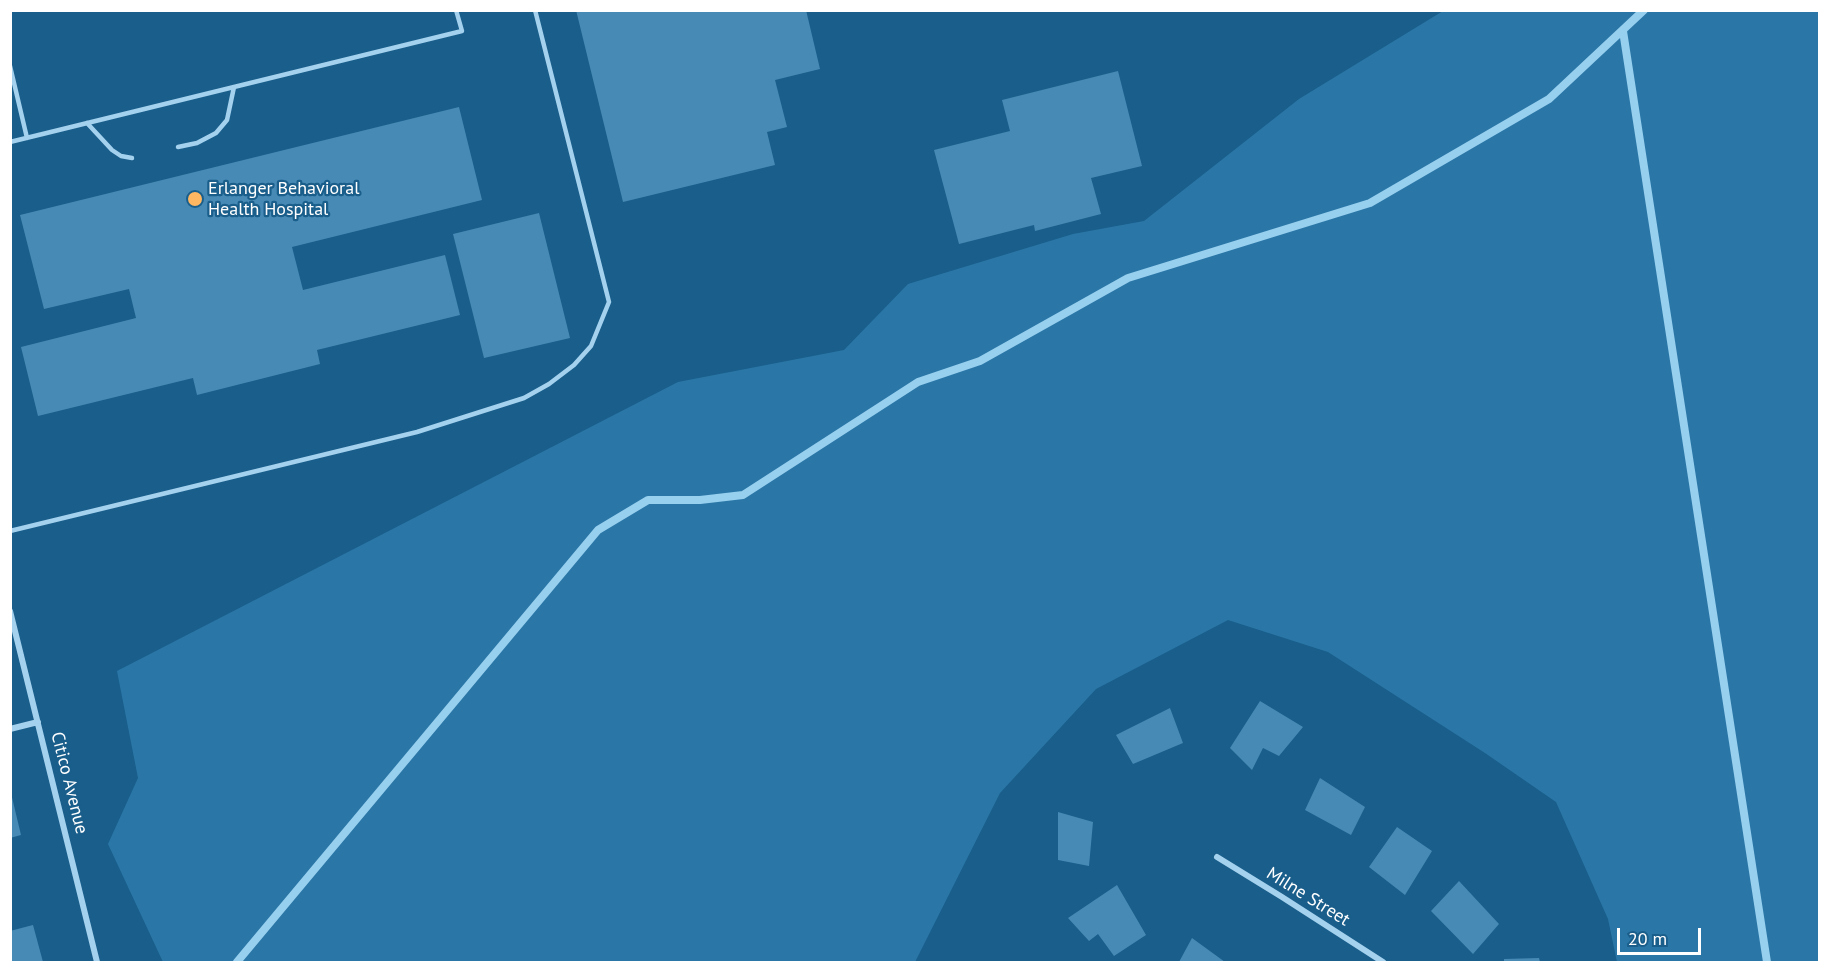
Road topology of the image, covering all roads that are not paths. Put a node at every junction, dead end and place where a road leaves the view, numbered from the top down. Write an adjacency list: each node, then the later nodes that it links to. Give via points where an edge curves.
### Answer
1 (456, 10): 4 (lane, via 462,32)
2 (535, 10): 10 (lane, via 609,302 591,346 574,365 524,398 417,432)
3 (10, 66): 6 (lane)
4 (234, 87): 5 (lane); 8 (lane, via 227,120 216,133)
5 (87, 123): 6 (lane); 9 (lane, via 112,150)
6 (27, 138): 7 (lane)
7 (10, 142)
8 (178, 147)
9 (132, 158)
10 (10, 531)
11 (10, 611): 12 (street, Citico Avenue)
12 (38, 722): 13 (street); 15 (street, Citico Avenue)
13 (10, 729)
14 (1216, 857): 16 (street, Milne Street)
15 (97, 963)
16 (1383, 963)

